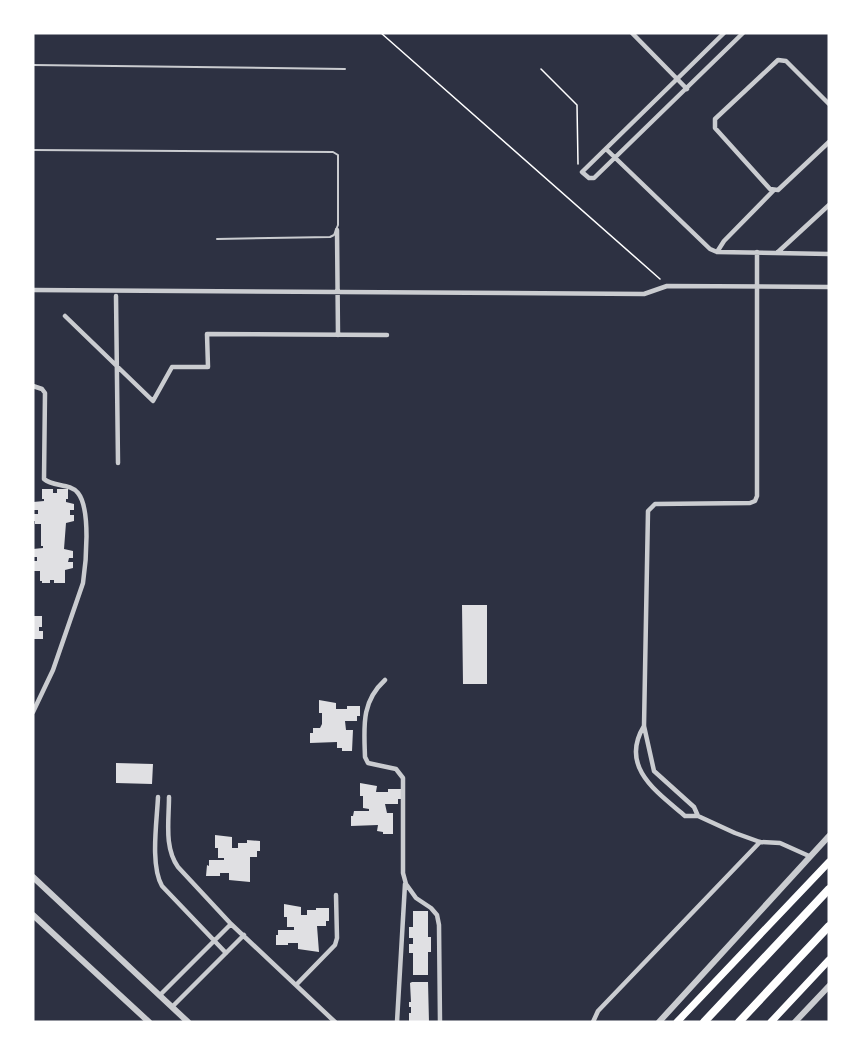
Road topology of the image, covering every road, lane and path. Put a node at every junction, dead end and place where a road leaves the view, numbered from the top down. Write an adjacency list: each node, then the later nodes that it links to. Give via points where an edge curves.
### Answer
1 (381, 33): 24 (path)
2 (632, 33): 8 (street)
3 (724, 33): 8 (street)
4 (743, 33): 9 (street)
5 (33, 65): 6 (lane)
6 (345, 69)
7 (541, 69): 15 (path, via 577,105 578,164)
8 (678, 79): 9 (street); 12 (street)
9 (687, 89): 14 (street)
10 (829, 104): 16 (street, via 786,61 778,60 716,119 715,128)
11 (829, 142): 16 (street)
12 (606, 149): 14 (street); 15 (street)
13 (33, 150): 18 (lane, via 333,152 339,158)
14 (616, 158): 15 (street, via 594,178); 20 (street)
15 (582, 172)
16 (774, 190): 20 (street)
17 (829, 205): 22 (street)
18 (337, 230): 19 (lane, via 330,237); 28 (street)
19 (217, 239)
20 (717, 252): 21 (street)
21 (757, 252): 22 (street); 25 (street)
22 (778, 253): 23 (street)
23 (829, 254)
24 (667, 286): 25 (street); 28 (street, via 644,294)
25 (758, 287): 26 (street); 38 (street, via 757,496 750,503 655,504 648,511)
26 (829, 287)
27 (33, 290): 28 (street)
28 (338, 292): 31 (street)
29 (116, 296): 33 (street)
30 (65, 316): 33 (street)
31 (338, 335): 32 (street); 33 (street, via 207,334 208,367 172,367 153,401)
32 (387, 335)
33 (117, 366): 35 (street)
34 (33, 386): 37 (street, via 45,393 44,479 78,493 86,515 83,583 53,670)
35 (118, 463)
36 (385, 680): 47 (street, via 366,706 365,757 368,763 396,769 404,778)
37 (33, 712)
38 (644, 726): 41 (street, via 654,771 694,807); 41 (street, via 636,749 642,775 686,816)
39 (158, 797): 54 (street, via 158,878)
40 (169, 797): 51 (street, via 171,857)
41 (698, 816): 43 (street)
42 (829, 836): 44 (street)
43 (760, 842): 44 (street, via 780,843); 66 (street, via 598,1011)
44 (809, 856): 67 (street)
45 (829, 862): 68 (main road)
46 (33, 877): 59 (street)
47 (405, 880): 64 (street); 65 (street, via 410,892 437,915)
48 (829, 890): 69 (highway)
49 (336, 895): 57 (street, via 335,945)
50 (33, 915): 61 (street)
51 (231, 924): 53 (street); 54 (street)
52 (829, 926): 70 (highway)
53 (244, 935): 55 (street); 57 (street)
54 (215, 940): 55 (street); 59 (street)
55 (226, 953): 60 (street)
56 (829, 960): 71 (main road)
57 (296, 985): 63 (street)
58 (829, 986): 72 (street)
59 (160, 995): 60 (street)
60 (172, 1007): 62 (street)
61 (149, 1022)
62 (188, 1022)
63 (335, 1022)
64 (397, 1022)
65 (440, 1022)
66 (593, 1022)
67 (659, 1022)
68 (677, 1022)
69 (704, 1022)
70 (739, 1022)
71 (771, 1022)
72 (795, 1022)

